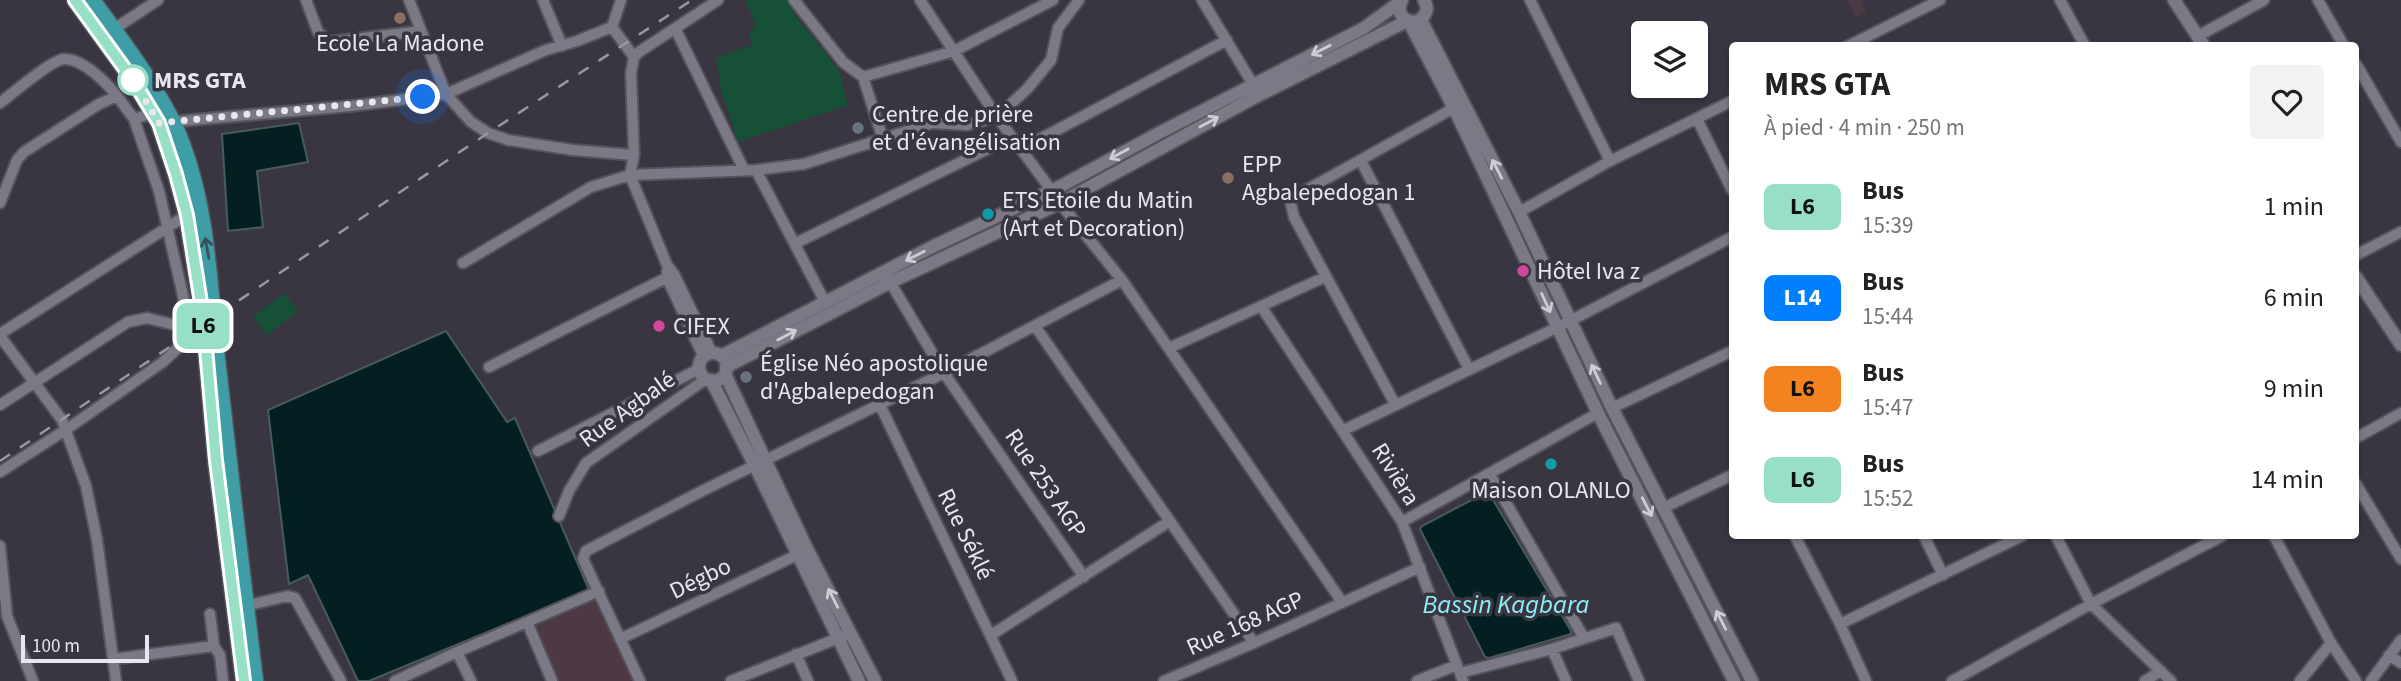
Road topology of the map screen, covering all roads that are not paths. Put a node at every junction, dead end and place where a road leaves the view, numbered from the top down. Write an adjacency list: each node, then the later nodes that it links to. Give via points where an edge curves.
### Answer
1 (75, 0): 27 (main road)
2 (92, 0): 27 (main road)
3 (158, 0): 27 (street)
4 (306, 0): 26 (street, via 318,32 329,42)
5 (409, 0): 26 (street)
6 (543, 0): 33 (street)
7 (621, 0): 24 (street)
8 (718, 0): 25 (street)
9 (794, 0): 37 (street, via 843,62)
10 (920, 0): 34 (street)
11 (1053, 0): 34 (street)
12 (1079, 0): 44 (street, via 1058,28 1051,60)
13 (1530, 0): 54 (street)
14 (1940, 0): 22 (street)
15 (2060, 0): 31 (street)
16 (2175, 0): 29 (street)
17 (2264, 0): 29 (street)
18 (2318, 0): 32 (street)
19 (1205, 1): 28 (street)
20 (1401, 1): 23 (street, via 1400,13); 38 (street, one-way to 38, via 1364,28)
21 (1426, 1): 23 (street, via 1425,15)
22 (1916, 5): 30 (street)
23 (1412, 21): 38 (street); 43 (street); 62 (street, one-way to 23)
24 (612, 27): 33 (street); 35 (street)
25 (675, 28): 35 (street); 55 (street)
26 (421, 31): 39 (street)
27 (107, 32): 46 (main road)
28 (1227, 40): 38 (street); 51 (street)
29 (2201, 41)
30 (1855, 42)
31 (2083, 42)
32 (2342, 42)
33 (562, 46): 39 (street)
34 (954, 51): 37 (street); 44 (street)
35 (634, 57): 52 (street)
36 (2359, 69): 50 (street)
37 (863, 78): 49 (street)
38 (1256, 90): 58 (street, one-way to 58); 60 (street, one-way to 38)
39 (446, 94): 46 (street); 52 (street, via 471,122 508,140)
40 (117, 96): 41 (street, via 93,71 63,59); 45 (street); 59 (street, via 24,152)
41 (0, 103)
42 (1729, 103): 47 (street)
43 (1454, 108): 53 (street); 79 (street, one-way to 79)
44 (997, 117): 48 (street); 49 (street, via 967,125 932,123)
45 (134, 119): 46 (street); 63 (street)
46 (162, 119): 61 (main road, via 176,174)
47 (1697, 119): 54 (street); 57 (street)
48 (1012, 137): 51 (street); 66 (street)
49 (883, 139): 55 (street, via 804,164)
50 (2401, 142)
51 (1021, 149): 58 (street)
52 (634, 155): 56 (street)
53 (1361, 161): 71 (street, via 1293,198 1291,211); 86 (street)
54 (1610, 161): 62 (street)
55 (750, 170): 56 (street); 66 (street)
56 (630, 175): 68 (street, via 591,187); 69 (street)
57 (1729, 184)
58 (1052, 191): 60 (street); 70 (street, one-way to 70)
59 (0, 203)
60 (1060, 203): 70 (street); 72 (street)
61 (194, 211): 63 (street); 76 (main road)
62 (1519, 212): 77 (street)
63 (167, 227): 76 (street); 80 (street)
64 (2401, 232): 67 (street)
65 (1729, 239): 77 (street)
66 (796, 243): 74 (street)
67 (2359, 253)
68 (463, 263)
69 (671, 276): 84 (street); 85 (street)
70 (887, 277): 74 (street); 84 (street, one-way to 70); 87 (street, Rue 253 AGP)
71 (1325, 277): 75 (street); 90 (street)
72 (1122, 280): 78 (street); 82 (street)
73 (2359, 282): 81 (street)
74 (825, 302): 84 (street)
75 (1261, 306): 82 (street); 97 (street, Rivièra)
76 (196, 319): 89 (street, via 136,319); 96 (street, via 173,353); 124 (main road)
77 (1570, 320): 79 (street); 93 (street, one-way to 77)
78 (1035, 326): 87 (street); 107 (street)
79 (1558, 327): 86 (street); 94 (street)
80 (0, 335): 89 (street)
81 (2401, 345)
82 (1169, 348): 122 (street)
83 (1729, 352): 93 (street)
84 (717, 361): 88 (street); 88 (street, via 716,380); 100 (street)
85 (489, 367)
86 (1469, 369): 90 (street)
87 (944, 373): 92 (street); 120 (street, Rue 253 AGP)
88 (705, 376): 99 (street, Rue Agbalé); 100 (street); 106 (street, Rue Agbalé, via 586,463)
89 (34, 383): 91 (street); 96 (street)
90 (1395, 404): 97 (street)
91 (0, 405)
92 (880, 405): 100 (street); 130 (street, Rue Séklé)
93 (1612, 408): 105 (street)
94 (1598, 412): 102 (street); 166 (street, one-way to 166)
95 (2401, 413): 98 (street)
96 (67, 429): 101 (street); 142 (street, via 97,540)
97 (1344, 430): 108 (street, Rivièra)
98 (2359, 436)
99 (538, 452)
100 (759, 462): 116 (street); 121 (street, via 586,551 583,559); 129 (street, one-way to 100)
101 (0, 472)
102 (1490, 475): 108 (street); 132 (street)
103 (1729, 476): 105 (street)
104 (2359, 489): 117 (street)
105 (1663, 508): 167 (street, one-way to 105)
106 (559, 516)
107 (1170, 521): 120 (street); 135 (street)
108 (1402, 522): 118 (street, Rivièra)
109 (1797, 539): 128 (street)
110 (1925, 539): 119 (street)
111 (2016, 539): 119 (street)
112 (2058, 539): 123 (street)
113 (2216, 539): 123 (street)
114 (2276, 539): 136 (street)
115 (0, 546): 126 (street)
116 (797, 555): 131 (street); 133 (street, Dégbo)
117 (2401, 559)
118 (1420, 567): 122 (street, Rue 168 AGP); 145 (street, Rivièra)
119 (1943, 575): 128 (street)
120 (1084, 577): 130 (street)
121 (599, 591): 127 (street); 133 (street)
122 (1342, 602): 135 (street, Rue 168 AGP)
123 (2091, 604): 144 (street); 146 (street)
124 (241, 607): 151 (main road); 152 (main road); 153 (street, via 295,598)
125 (210, 614): 137 (street)
126 (4, 618): 148 (street)
127 (527, 622): 139 (street); 155 (street)
128 (1840, 624): 168 (street)
129 (851, 634): 131 (street); 160 (street)
130 (991, 635): 161 (street, Rue Séklé)
131 (838, 638): 140 (street); 159 (street)
132 (1584, 638): 138 (street); 165 (street, via 1616,628)
133 (620, 639): 156 (street)
134 (2401, 640): 141 (street)
135 (1254, 643): 162 (street, Rue 168 AGP)
136 (2330, 643): 172 (street); 173 (street)
137 (214, 646): 142 (street); 150 (street, via 220,655)
138 (1552, 649): 145 (street); 164 (street)
139 (457, 652): 147 (street); 154 (street)
140 (796, 654): 157 (street); 158 (street)
141 (2389, 655): 143 (street); 174 (street)
142 (113, 659): 149 (street)
143 (2401, 663)
144 (2161, 671): 170 (street); 171 (street)
145 (1460, 673): 163 (street)
146 (1975, 676): 169 (street)
147 (403, 679)
148 (33, 681)
149 (116, 681)
150 (223, 681)
151 (244, 681)
152 (256, 681)
153 (341, 681)
154 (471, 681)
155 (552, 681)
156 (640, 681)
157 (731, 681)
158 (808, 681)
159 (859, 681)
160 (875, 681)
161 (1012, 681)
162 (1164, 681)
163 (1417, 681)
164 (1566, 681)
165 (1639, 681)
166 (1734, 681)
167 (1752, 681)
168 (1866, 681)
169 (1952, 681)
170 (2146, 681)
171 (2171, 681)
172 (2300, 681)
173 (2356, 681)
174 (2371, 681)

